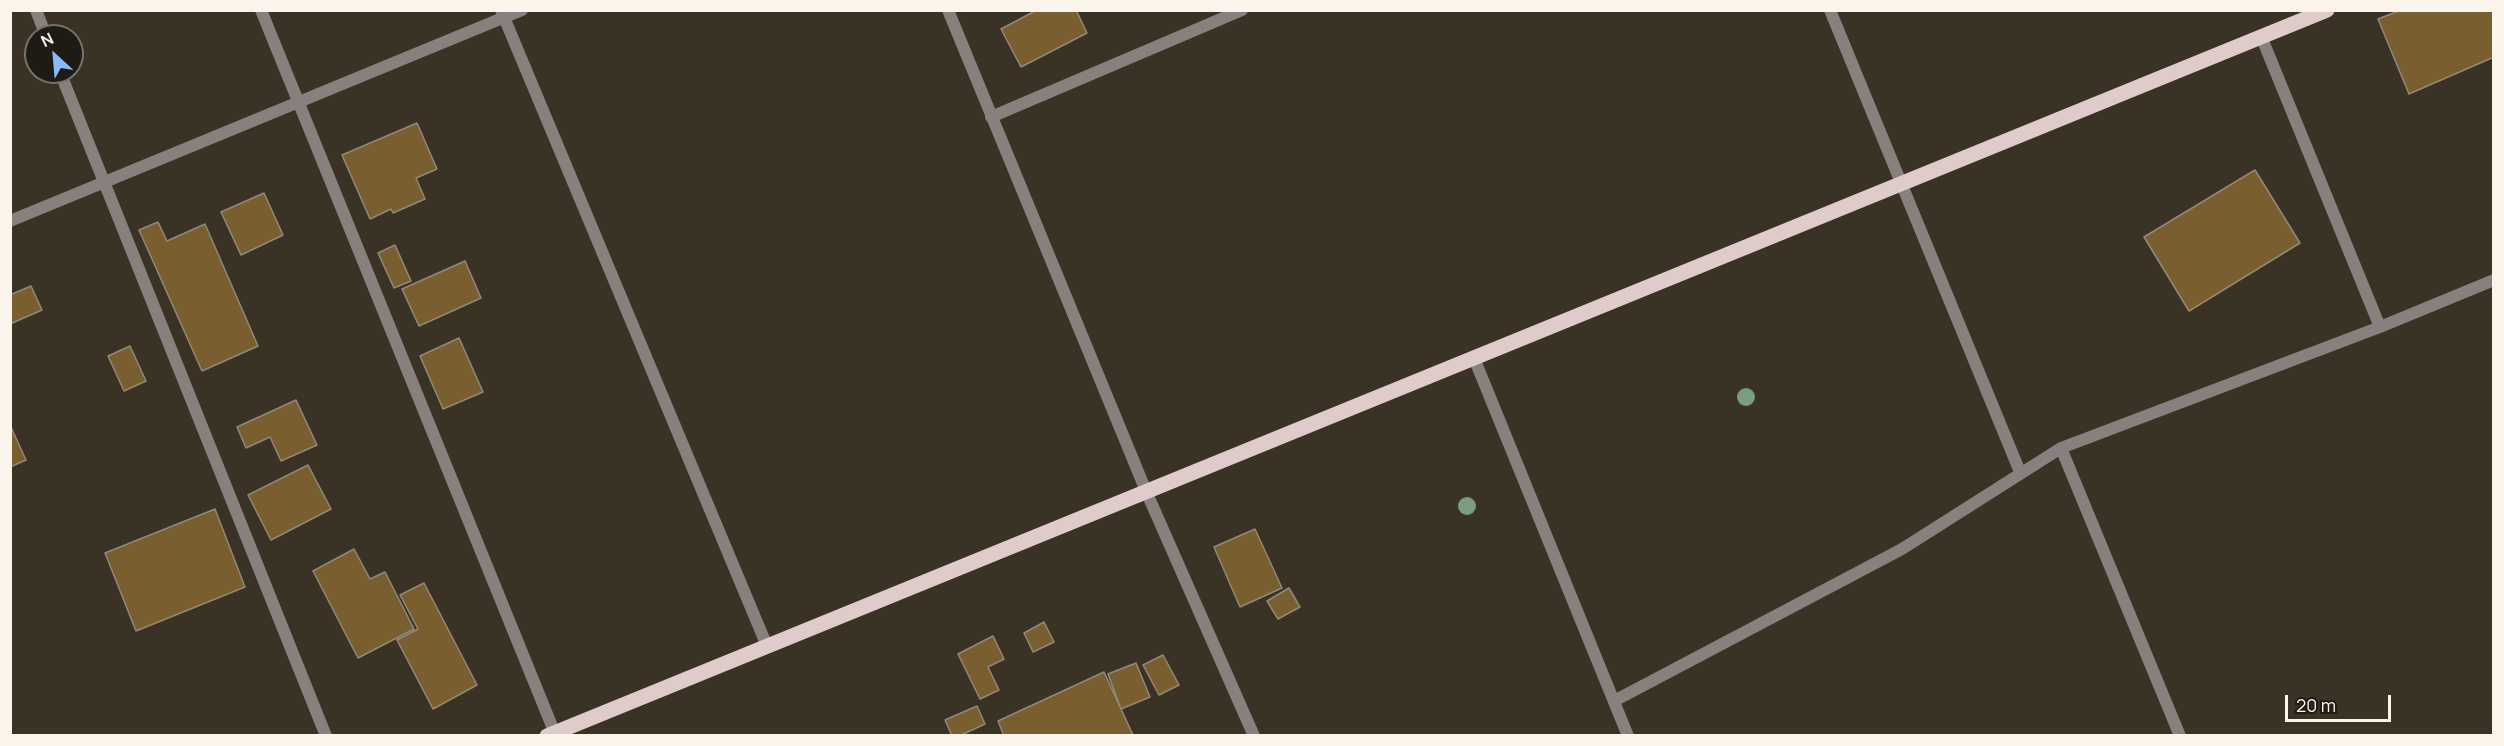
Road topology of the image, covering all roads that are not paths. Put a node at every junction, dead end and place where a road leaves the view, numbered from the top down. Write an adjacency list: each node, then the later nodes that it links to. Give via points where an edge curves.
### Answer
1 (261, 10): 10 (street)
2 (522, 10): 7 (street)
3 (948, 10): 11 (street)
4 (1242, 10): 11 (street)
5 (1830, 10): 13 (street)
6 (2327, 10): 8 (main road)
7 (503, 14): 10 (street); 21 (street)
8 (2261, 36): 13 (main road); 16 (street)
9 (65, 84): 12 (street)
10 (298, 102): 12 (street); 23 (street)
11 (991, 117): 20 (street)
12 (103, 183): 14 (street); 24 (street)
13 (1902, 184): 17 (main road); 19 (street)
14 (10, 221)
15 (2493, 280): 16 (street)
16 (2380, 327): 18 (street)
17 (1474, 357): 20 (main road); 22 (street)
18 (2061, 448): 19 (street); 27 (street)
19 (2020, 472): 22 (street, via 1902,549)
20 (1146, 491): 21 (main road); 25 (street)
21 (767, 646): 23 (main road)
22 (1614, 701): 26 (street)
23 (553, 734)
24 (326, 735)
25 (1254, 735)
26 (1628, 735)
27 (2180, 735)

